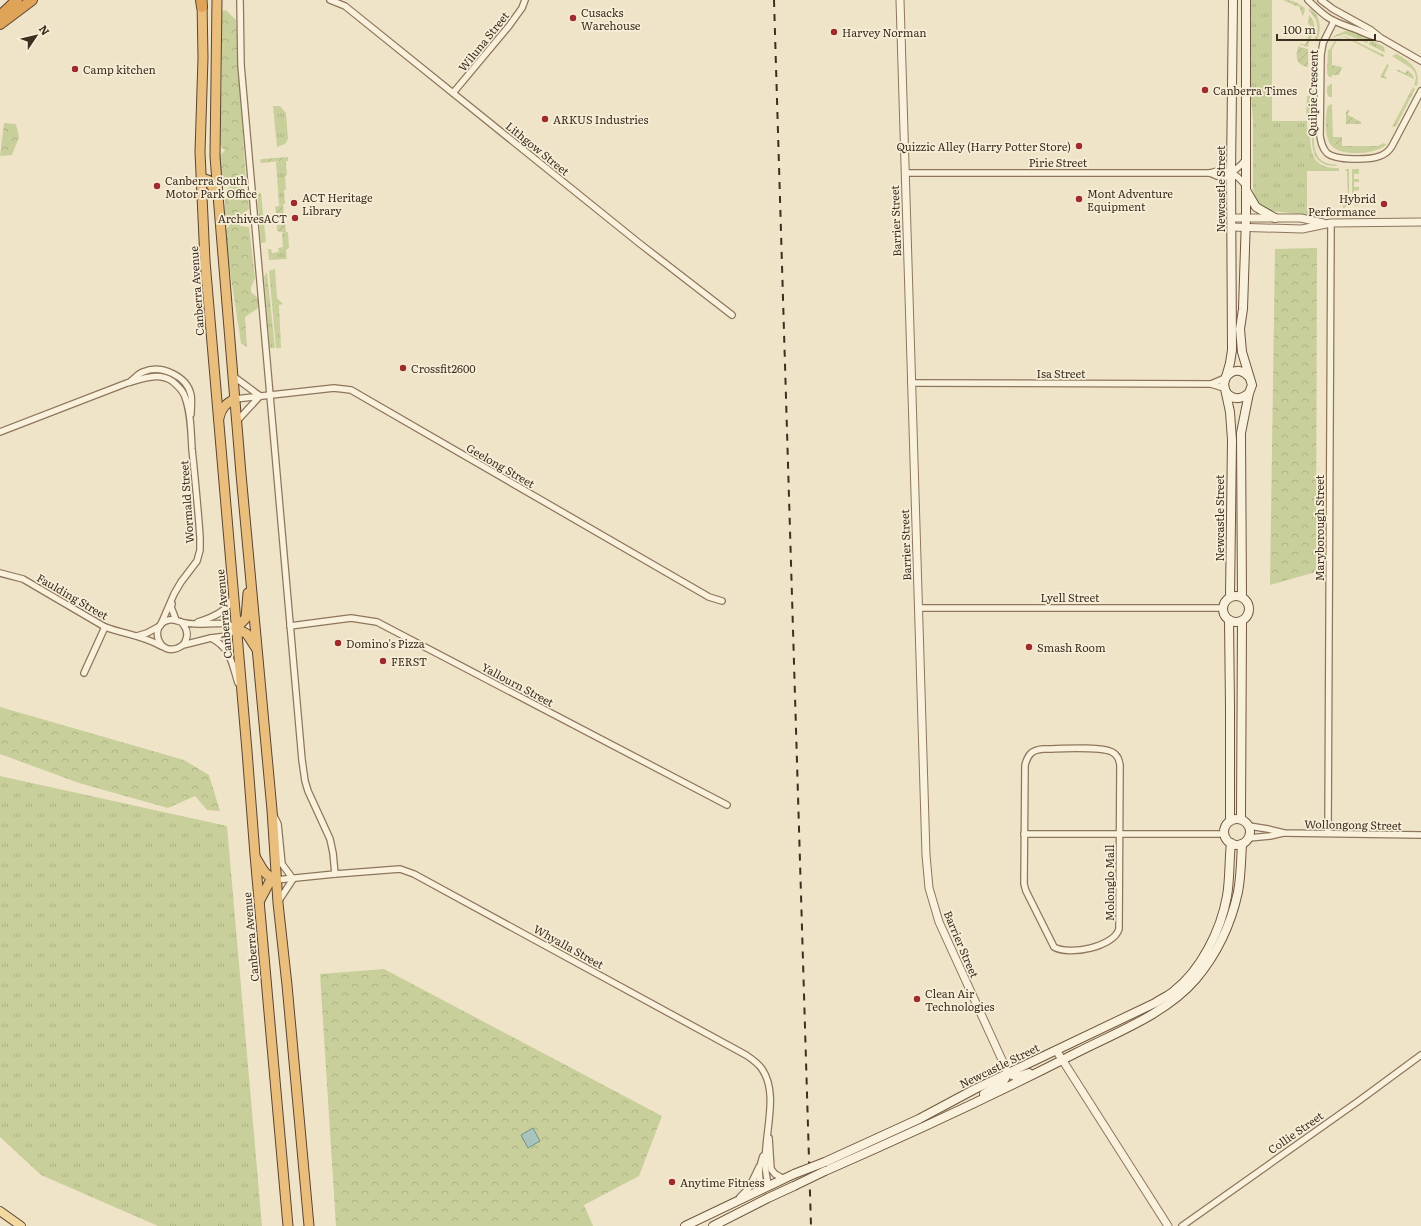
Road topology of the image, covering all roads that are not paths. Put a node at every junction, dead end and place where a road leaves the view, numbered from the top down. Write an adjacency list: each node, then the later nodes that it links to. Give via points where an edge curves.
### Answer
1 (17, 0): 15 (highway)
2 (32, 0): 17 (highway)
3 (217, 0): 22 (highway)
4 (240, 0): 45 (street, via 241,65)
5 (330, 0): 21 (street, Lithgow Street, via 345,6)
6 (525, 0): 21 (street, Wiluna Street, via 509,26)
7 (900, 0): 24 (street, Barrier Street)
8 (1229, 0): 14 (main road)
9 (1234, 0): 14 (main road, Newcastle Street)
10 (1246, 0): 23 (main road, Newcastle Street)
11 (1308, 0): 16 (street, via 1323,15)
12 (1321, 0): 18 (street)
13 (202, 2): 26 (highway, Canberra Avenue)
14 (1234, 10): 25 (main road, Newcastle Street)
15 (0, 16)
16 (1334, 21): 18 (street); 20 (street, Quilpie Crescent, via 1321,52 1320,136 1322,145 1329,154 1340,158 1376,158 1385,154 1392,146)
17 (0, 24)
18 (1381, 38): 19 (street)
19 (1421, 61)
20 (1421, 91)
21 (453, 93): 36 (street, Lithgow Street)
22 (215, 156): 26 (highway, via 208,174); 28 (highway)
23 (1246, 159): 25 (street); 27 (main road, Newcastle Street)
24 (905, 173): 25 (street, Pirie Street, via 1210,172 1216,176 1227,177); 41 (street, Barrier Street)
25 (1231, 173): 27 (street); 29 (main road, Newcastle Street)
26 (201, 178): 28 (highway, via 208,180); 40 (highway, Canberra Avenue)
27 (1246, 188): 30 (main road, Newcastle Street); 31 (main road, via 1256,207)
28 (218, 195): 37 (highway)
29 (1232, 218): 30 (street); 34 (main road, Newcastle Street)
30 (1246, 218): 31 (street); 35 (main road, Newcastle Street)
31 (1275, 218): 33 (street, via 1300,218)
32 (1421, 222): 33 (street)
33 (1328, 223): 35 (street, via 1302,228); 84 (street, Maryborough Street)
34 (1232, 227): 35 (street); 39 (main road, Newcastle Street, via 1232,350)
35 (1246, 228): 38 (main road, Newcastle Street, via 1240,329)
36 (732, 315)
37 (233, 376): 46 (street); 47 (highway)
38 (1248, 376): 39 (main road, via 1237,371); 44 (main road, Newcastle Street, via 1252,385)
39 (1226, 377): 42 (street, Isa Street); 43 (main road, Newcastle Street)
40 (215, 382): 47 (highway, via 220,391); 49 (highway, Canberra Avenue)
41 (911, 383): 42 (street, Isa Street); 58 (street, Barrier Street)
42 (1211, 384): 43 (street, Isa Street)
43 (1225, 390): 44 (main road, via 1236,398); 55 (main road, Newcastle Street, via 1232,440)
44 (1249, 393): 56 (main road, Newcastle Street, via 1241,433)
45 (271, 394): 46 (street, Geelong Street); 57 (street, Geelong Street, via 334,388 351,390 709,597); 65 (street)
46 (260, 396): 47 (street, Geelong Street); 48 (street)
47 (235, 399): 48 (highway); 49 (highway, via 226,403 222,409)
48 (237, 421): 51 (highway)
49 (219, 424): 53 (highway, Canberra Avenue)
50 (0, 432): 54 (street, Wormald Street, via 127,383 152,376 171,380 185,398 200,537 200,550 196,561)
51 (249, 560): 67 (highway, via 246,618); 72 (highway)
52 (0, 572): 66 (street, Faulding Street, via 23,579)
53 (232, 585): 63 (street, via 232,600 228,607); 67 (highway, Canberra Avenue)
54 (174, 594): 61 (street, via 171,607); 64 (street, Wormald Street)
55 (1230, 597): 56 (main road); 59 (main road)
56 (1242, 598): 62 (main road, via 1247,602 1249,610)
57 (722, 601)
58 (918, 608): 59 (street, Lyell Street); 99 (street, Barrier Street, via 929,888 939,922)
59 (1222, 608): 60 (main road)
60 (1229, 620): 62 (main road); 78 (main road)
61 (178, 621): 63 (street); 64 (street, via 166,621); 70 (street, via 187,630)
62 (1242, 621): 77 (main road)
63 (192, 624): 67 (street, via 225,623)
64 (161, 625): 68 (street); 71 (street, via 157,633)
65 (290, 626): 75 (street, Yallourn Street, via 351,618 377,622); 90 (street, via 305,781 330,839)
66 (105, 627): 68 (street, Faulding Street); 73 (street)
67 (236, 628): 69 (street, via 227,636); 72 (highway, via 247,634); 74 (highway, Canberra Avenue)
68 (136, 636): 71 (street, Faulding Street)
69 (211, 638): 70 (street); 74 (street, via 227,652)
70 (183, 645): 71 (street, via 174,650)
71 (163, 647)
72 (258, 652): 76 (highway)
73 (84, 673)
74 (242, 697): 89 (highway, Canberra Avenue)
75 (727, 805)
76 (272, 810): 91 (street, via 278,824 282,864); 92 (highway)
77 (1241, 819): 78 (main road); 79 (main road)
78 (1230, 821): 83 (main road, via 1226,824)
79 (1249, 826): 80 (street, Wollongong Street); 86 (main road)
80 (1284, 833): 84 (street, Wollongong Street); 86 (street, Wollongong Street)
81 (1024, 834): 82 (street, Molonglo Mall); 82 (street, Molonglo Mall, via 1025,765 1029,754 1043,749 1106,750 1119,759); 82 (street, Molonglo Mall, via 1026,891 1054,947 1058,950 1078,950 1090,949 1118,934)
82 (1119, 834): 83 (street, Molonglo Mall)
83 (1224, 834): 87 (main road)
84 (1328, 834): 85 (street, Wollongong Street)
85 (1421, 835)
86 (1249, 838): 88 (main road)
87 (1230, 843): 88 (main road); 95 (main road, Newcastle Street, via 1227,896 1222,915 1215,937 1190,974 1174,991 1155,1003)
88 (1242, 844): 97 (main road, via 1238,892 1229,921 1219,945 1196,979 1178,997 1157,1012)
89 (255, 855): 92 (highway, via 269,878); 93 (highway, Canberra Avenue)
90 (335, 874): 91 (street, Whyalla Street); 101 (street, Whyalla Street, via 400,869 414,874 746,1055 762,1069 768,1082 771,1100)
91 (294, 879): 92 (street, Whyalla Street); 94 (street)
92 (276, 880): 93 (highway, via 269,883); 94 (highway)
93 (259, 903): 111 (highway, Canberra Avenue)
94 (278, 903): 112 (highway)
95 (1056, 1050): 97 (street); 99 (main road, Newcastle Street)
96 (1421, 1055): 117 (street, Collie Street)
97 (1063, 1060): 98 (main road); 116 (street)
98 (1045, 1068): 99 (main road, via 1016,1077); 100 (main road)
99 (1008, 1073): 100 (main road, via 1000,1085); 104 (main road, Newcastle Street, bridge, via 919,1119)
100 (959, 1111): 106 (main road, bridge)
101 (768, 1130): 102 (street, Whyalla Street); 104 (street, Whyalla Street, via 771,1169)
102 (765, 1152): 103 (street, Whyalla Street); 105 (street, Whyalla Street)
103 (759, 1167): 105 (street, Whyalla Street, via 759,1177); 107 (street, Whyalla Street, via 749,1188)
104 (784, 1179): 105 (main road, Newcastle Street)
105 (766, 1187): 106 (main road, Whyalla Street); 107 (main road, Newcastle Street)
106 (770, 1197): 109 (main road)
107 (737, 1200): 113 (main road, Newcastle Street)
108 (0, 1211): 110 (main road)
109 (727, 1218): 114 (main road); 115 (main road)
110 (21, 1226)
111 (288, 1226)
112 (309, 1226)
113 (685, 1226)
114 (713, 1226)
115 (716, 1226)
116 (1168, 1226)
117 (1182, 1226)

